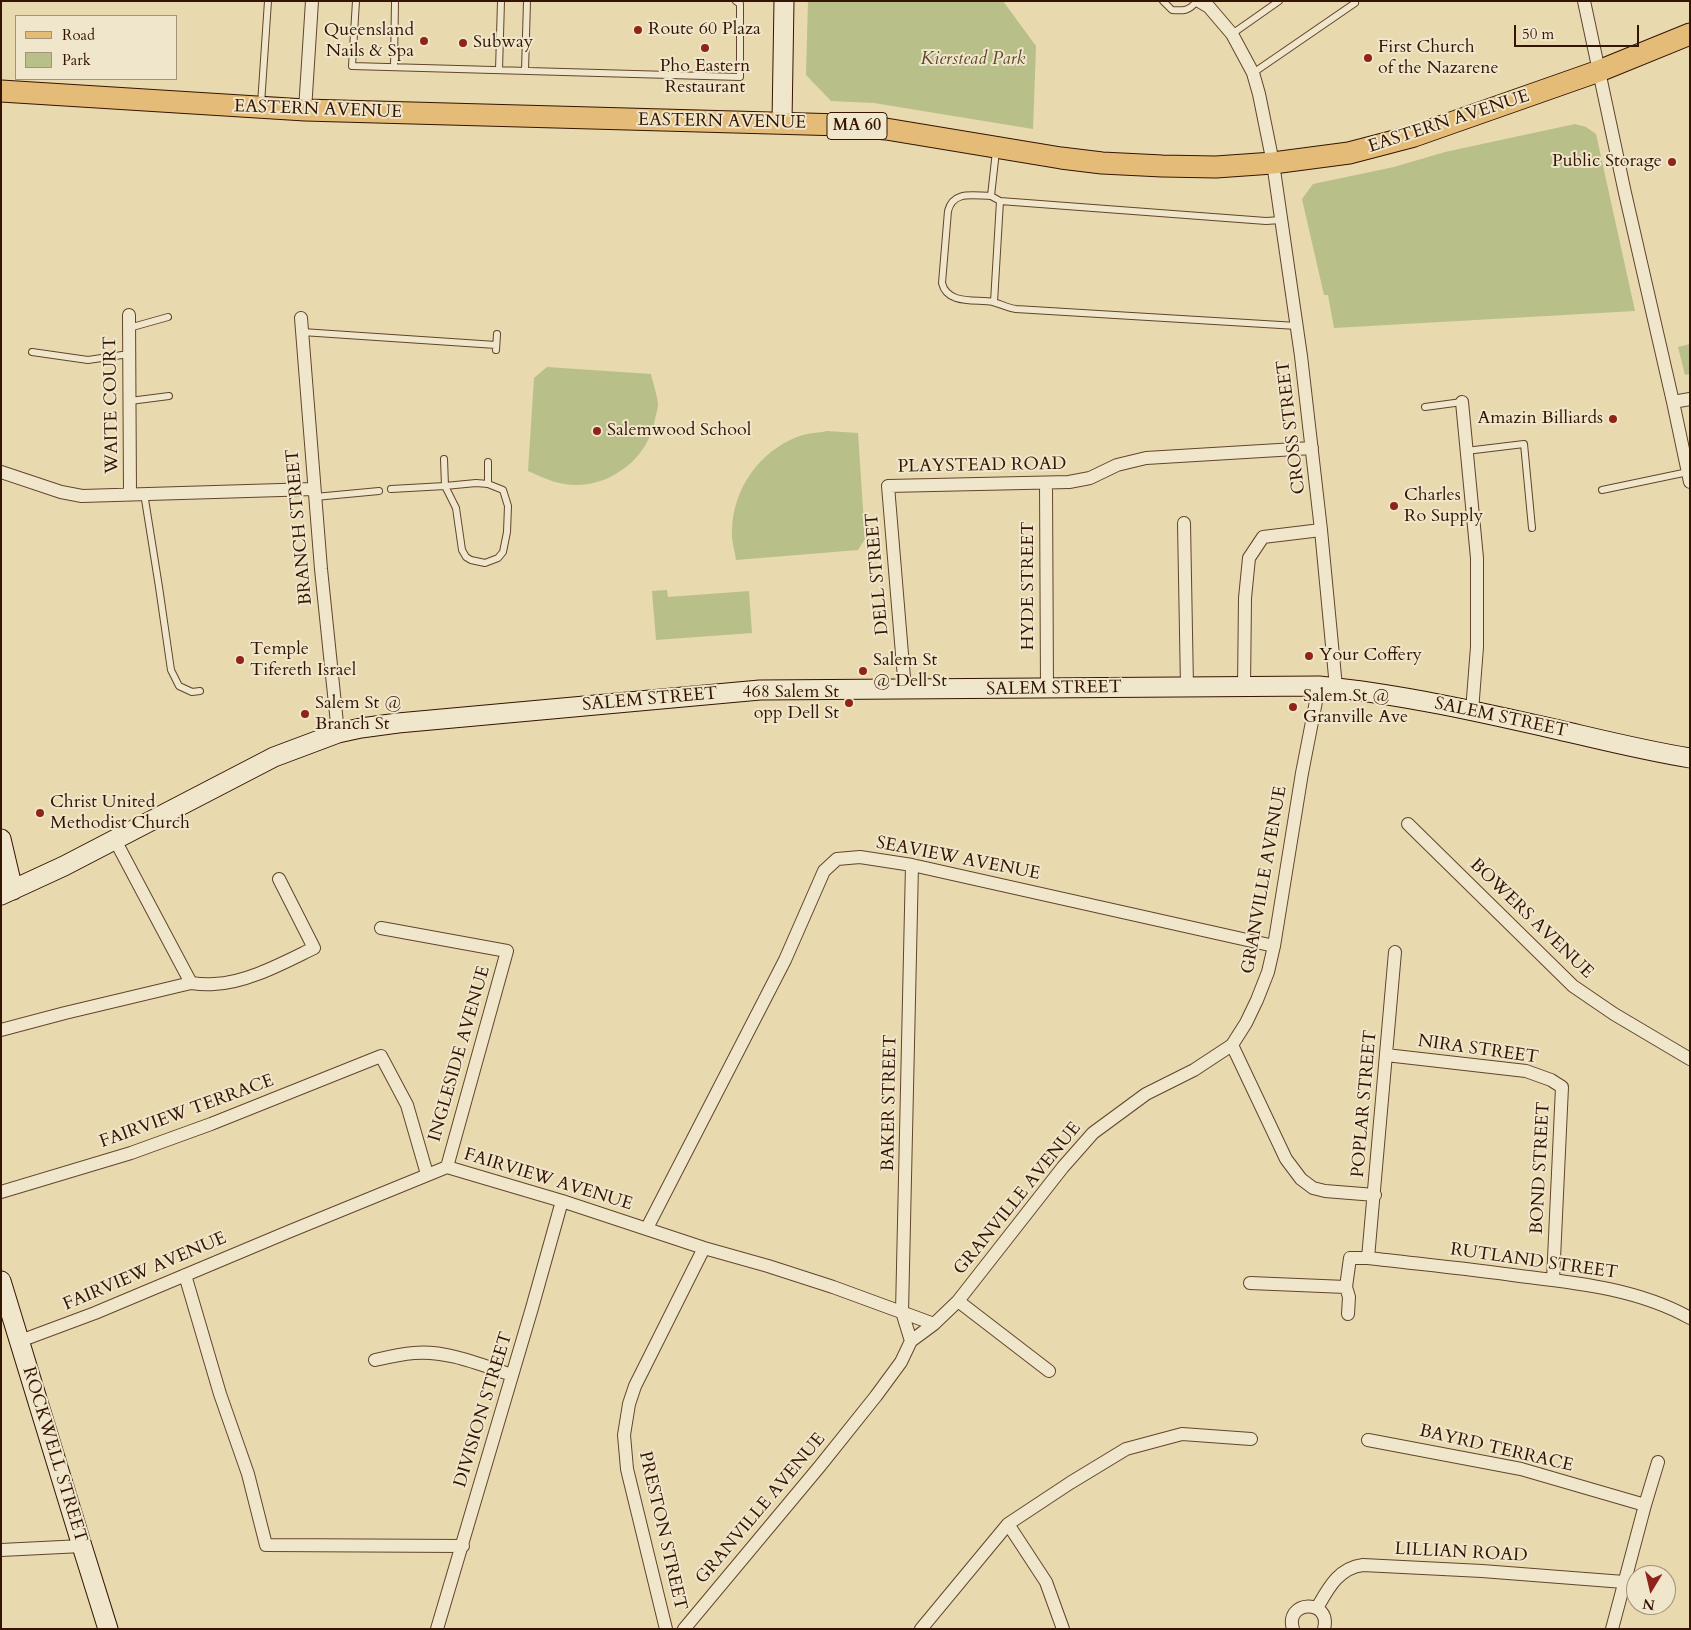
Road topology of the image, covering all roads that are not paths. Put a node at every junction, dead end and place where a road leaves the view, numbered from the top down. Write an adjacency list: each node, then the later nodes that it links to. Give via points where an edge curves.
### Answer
1 (268, 1): 22 (lane)
2 (312, 1): 23 (street)
3 (356, 1): 16 (lane, via 352,66)
4 (396, 1): 16 (lane)
5 (501, 1): 17 (lane)
6 (527, 1): 18 (lane)
7 (736, 1): 18 (lane, via 740,4 740,77)
8 (784, 1): 24 (main road)
9 (1164, 1): 10 (lane, via 1172,10 1185,11)
10 (1198, 1): 14 (street, CROSS STREET, via 1209,7)
11 (1279, 1): 14 (lane)
12 (1584, 1): 19 (street)
13 (1355, 3): 20 (lane)
14 (1232, 34): 20 (street, CROSS STREET)
15 (1690, 34): 19 (main road, EASTERN AVENUE / MA 60)
16 (394, 67): 17 (lane)
17 (499, 70): 18 (lane)
18 (525, 71)
19 (1599, 71): 26 (main road, EASTERN AVENUE / MA 60, via 1381,146); 43 (street)
20 (1254, 73): 26 (street, CROSS STREET)
21 (1, 91): 22 (main road, EASTERN AVENUE / MA 60)
22 (261, 108): 23 (main road, EASTERN AVENUE / MA 60)
23 (305, 110): 24 (main road, EASTERN AVENUE / MA 60)
24 (782, 122): 25 (main road, EASTERN AVENUE / MA 60, via 886,129)
25 (996, 147): 26 (main road, EASTERN AVENUE / MA 60, via 1122,165 1216,167); 27 (lane)
26 (1273, 163): 29 (street, CROSS STREET)
27 (991, 196): 28 (lane); 30 (lane, via 963,195 950,205 942,279 944,289 951,296)
28 (1000, 201): 29 (lane, via 1266,222); 30 (lane)
29 (1281, 220): 34 (street, CROSS STREET)
30 (994, 302): 34 (lane, via 1016,309)
31 (168, 317): 33 (lane)
32 (301, 318): 35 (street, BRANCH STREET)
33 (129, 322): 38 (street, WAITE COURT)
34 (1297, 326): 45 (street, CROSS STREET)
35 (302, 332): 36 (lane, via 496,348); 59 (street, BRANCH STREET)
36 (497, 334)
37 (32, 352): 38 (lane, via 88,360)
38 (129, 354): 41 (street, WAITE COURT)
39 (169, 396): 41 (lane)
40 (1690, 399): 43 (street)
41 (130, 401): 60 (street, WAITE COURT)
42 (1462, 402): 44 (lane); 46 (street)
43 (1674, 402): 50 (street)
44 (1425, 407)
45 (1312, 448): 51 (street, PLAYSTEAD ROAD, via 1146,458 1116,465 1080,481); 63 (street, CROSS STREET)
46 (1466, 450): 62 (lane, via 1524,444); 70 (street, via 1477,558 1477,647)
47 (444, 459): 53 (lane)
48 (488, 462): 52 (lane)
49 (1, 472): 60 (street, via 74,495)
50 (1689, 477): 56 (lane)
51 (1046, 483): 54 (street, PLAYSTEAD ROAD); 67 (street, HYDE STREET)
52 (488, 484): 53 (lane); 53 (lane, via 503,490 508,506 503,552 498,558 485,563 471,560 462,550 456,508)
53 (445, 486): 55 (lane)
54 (888, 486): 68 (street, DELL STREET)
55 (391, 489)
56 (1602, 490)
57 (379, 491): 59 (lane)
58 (144, 493): 59 (street); 60 (street); 69 (lane, via 171,670 179,686 192,692)
59 (315, 493): 71 (street, BRANCH STREET)
60 (130, 494)
61 (1184, 523): 65 (street)
62 (1532, 528)
63 (1321, 530): 64 (street, CROSS STREET); 66 (street, via 1263,537 1249,558 1244,598)
64 (1328, 686): 66 (main road, SALEM STREET); 70 (main road, SALEM STREET); 80 (street, GRANVILLE AVENUE, via 1302,773)
65 (1187, 687): 66 (main road, SALEM STREET); 67 (main road, SALEM STREET)
66 (1244, 687)
67 (1047, 689): 68 (main road, SALEM STREET)
68 (904, 690): 71 (main road, SALEM STREET, via 760,690 398,724)
69 (200, 691)
70 (1472, 711): 72 (main road, SALEM STREET)
71 (338, 733): 75 (main road, SALEM STREET, via 274,757)
72 (1690, 758)
73 (1408, 824): 86 (street, BOWERS AVENUE, via 1573,986)
74 (1, 839): 78 (main road)
75 (115, 840): 78 (main road, SALEM STREET); 82 (street)
76 (912, 864): 80 (street, SEAVIEW AVENUE); 93 (street, SEAVIEW AVENUE, via 837,858 824,871 785,960); 102 (street, BAKER STREET)
77 (278, 879): 82 (street, via 314,948 271,969 241,979 216,984)
78 (7, 893)
79 (381, 928): 88 (street, INGLESIDE AVENUE, via 507,951)
80 (1274, 946): 84 (street, GRANVILLE AVENUE, via 1258,1000)
81 (1395, 952): 85 (street, POPLAR STREET)
82 (190, 983): 83 (street)
83 (1, 1030)
84 (1232, 1045): 91 (street, via 1286,1159 1301,1179 1313,1188 1325,1191); 101 (street, GRANVILLE AVENUE, via 1194,1070 1146,1094 1093,1133)
85 (1386, 1055): 87 (street, NIRA STREET, via 1526,1071); 91 (street, POPLAR STREET)
86 (1690, 1059)
87 (1562, 1087): 97 (street, BOND STREET)
88 (447, 1167): 89 (street, FAIRVIEW AVENUE); 92 (street, FAIRVIEW AVENUE)
89 (428, 1174): 90 (street, FAIRVIEW TERRACE, via 407,1105 382,1056 202,1128); 96 (street, FAIRVIEW AVENUE)
90 (1, 1192)
91 (1375, 1195): 95 (street, POPLAR STREET)
92 (562, 1201): 93 (street, FAIRVIEW AVENUE); 110 (street, DIVISION STREET)
93 (647, 1228): 94 (street, FAIRVIEW AVENUE)
94 (704, 1248): 102 (street, FAIRVIEW AVENUE, via 768,1266); 123 (street, PRESTON STREET, via 635,1386 624,1429 627,1469)
95 (1368, 1258): 97 (street, RUTLAND STREET); 100 (street, via 1350,1258)
96 (185, 1275): 106 (street, FAIRVIEW AVENUE); 117 (street, via 220,1394 248,1474 266,1545)
97 (1553, 1280): 104 (street, RUTLAND STREET, via 1628,1293 1662,1304)
98 (1, 1281): 106 (main road, ROCKWELL STREET)
99 (1250, 1283): 100 (street)
100 (1346, 1287): 103 (street)
101 (958, 1301): 105 (street, GRANVILLE AVENUE); 109 (street)
102 (902, 1312): 105 (street, FAIRVIEW AVENUE); 107 (street, BAKER STREET)
103 (1348, 1314)
104 (1690, 1318)
105 (934, 1324): 107 (street, GRANVILLE AVENUE)
106 (20, 1341): 116 (main road, ROCKWELL STREET)
107 (910, 1341): 124 (street, GRANVILLE AVENUE, via 901,1362 876,1396)
108 (375, 1360): 110 (street, via 416,1353 439,1355)
109 (1049, 1371)
110 (512, 1375): 117 (street, DIVISION STREET)
111 (1251, 1439): 115 (street, via 1182,1434 1126,1449)
112 (1368, 1440): 114 (street, BAYRD TERRACE, via 1522,1469)
113 (1658, 1462): 114 (street)
114 (1645, 1505): 119 (street)
115 (1008, 1524): 125 (street); 126 (street, via 1046,1582)
116 (82, 1546): 118 (street); 121 (main road, ROCKWELL STREET)
117 (463, 1546): 122 (street, DIVISION STREET)
118 (1, 1550)
119 (1624, 1582): 120 (street, LILLIAN ROAD, via 1362,1565 1341,1573); 129 (street)
120 (1316, 1608): 127 (street, via 1306,1606 1296,1611); 128 (street, via 1324,1616)
121 (108, 1629)
122 (437, 1629)
123 (666, 1629)
124 (684, 1629)
125 (921, 1629)
126 (1063, 1629)
127 (1293, 1629)
128 (1324, 1629)
129 (1612, 1629)

